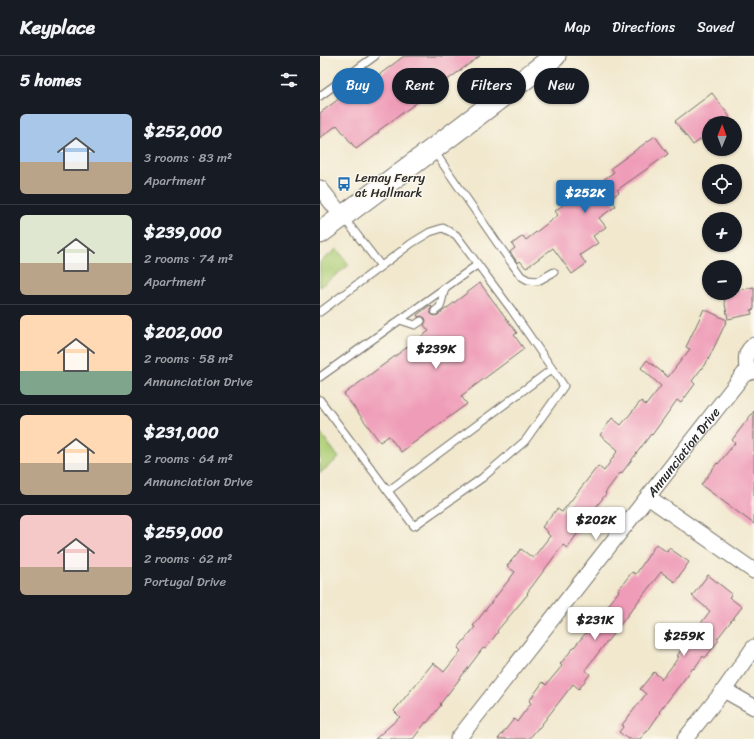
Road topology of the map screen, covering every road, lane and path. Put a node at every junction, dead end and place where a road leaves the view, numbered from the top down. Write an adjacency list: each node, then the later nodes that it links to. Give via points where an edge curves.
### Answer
1 (374, 56): 3 (lane)
2 (555, 56): 4 (main road)
3 (320, 96)
4 (433, 149): 6 (main road); 10 (lane, via 521,276 538,281)
5 (320, 188): 6 (street)
6 (342, 216): 7 (main road); 9 (lane)
7 (320, 233)
8 (477, 265): 9 (lane, via 456,235 443,228 430,232 412,243); 11 (lane); 17 (lane)
9 (381, 266): 13 (lane)
10 (554, 272)
11 (445, 288): 12 (lane, via 440,307); 14 (lane)
12 (435, 311)
13 (320, 312)
14 (400, 320): 15 (lane, via 415,325); 19 (lane)
15 (421, 321)
16 (754, 344): 18 (street, Annunciation Drive, via 746,356)
17 (552, 369): 21 (lane); 21 (lane, via 564,386 525,441 482,478 414,526)
18 (750, 372): 22 (street, Annunciation Drive, via 744,374)
19 (320, 377)
20 (320, 400): 21 (lane)
21 (388, 491)
22 (648, 497): 23 (street); 27 (street, Annunciation Drive)
23 (754, 570)
24 (754, 647): 25 (street)
25 (724, 690): 26 (street); 28 (street)
26 (754, 707)
27 (458, 739)
28 (685, 739)

